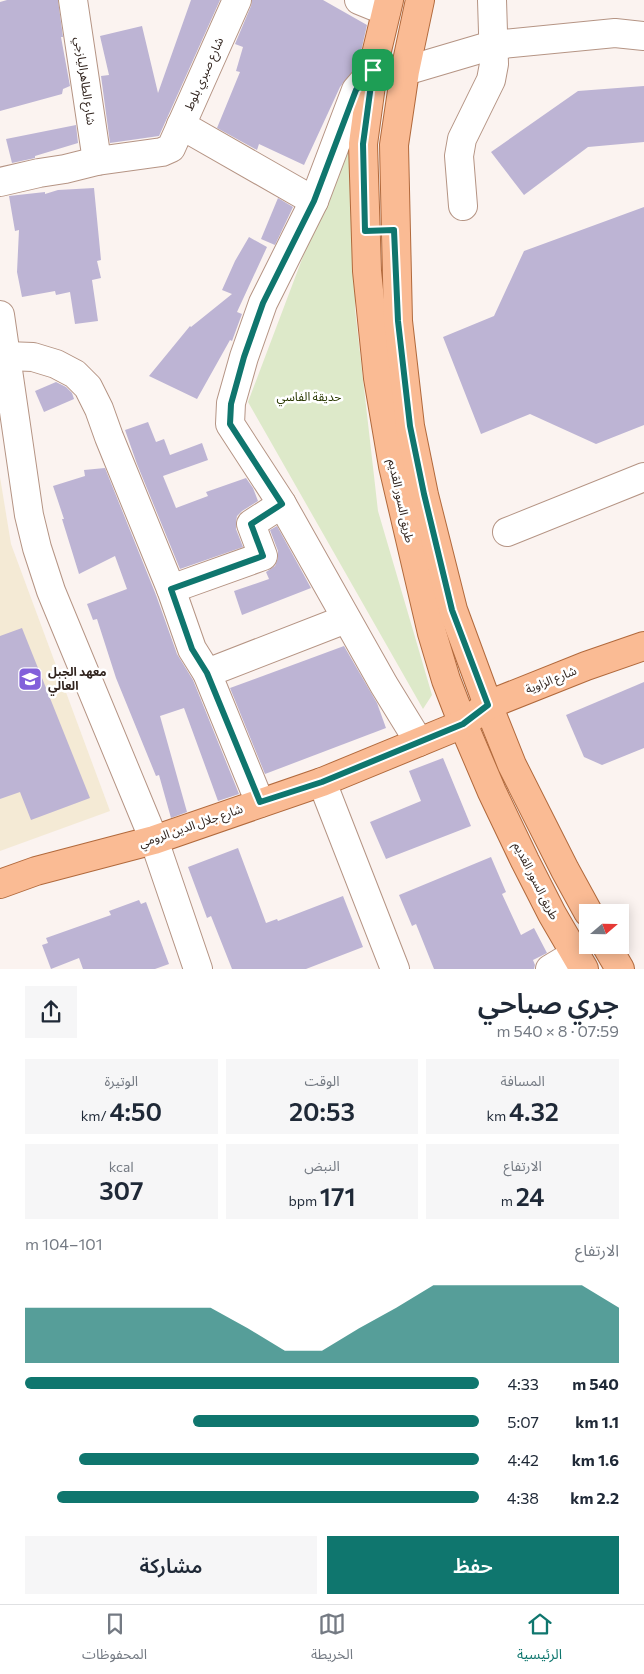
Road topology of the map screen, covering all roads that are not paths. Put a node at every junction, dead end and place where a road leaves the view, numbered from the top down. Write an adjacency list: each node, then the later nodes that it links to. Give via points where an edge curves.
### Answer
1 (73, 0): 12 (street, شارع الطاهراليازجي)
2 (237, 0): 11 (street, شارع صبري بلوط)
3 (358, 0): 6 (street)
4 (420, 0): 10 (main road, طريق السور القديم)
5 (492, 0): 8 (street)
6 (387, 5): 9 (main road, طريق السور القديم)
7 (644, 36): 8 (street, via 615,33)
8 (493, 45): 10 (street); 15 (street, via 491,80 462,139)
9 (373, 70): 14 (street, via 350,102); 17 (main road, طريق السور القديم, via 363,144)
10 (405, 71): 16 (main road, طريق السور القديم, via 394,145)
11 (176, 136): 12 (street, via 162,152); 14 (street)
12 (97, 162): 13 (street)
13 (0, 182)
14 (314, 201): 21 (street, via 263,303 231,404 230,424)
15 (462, 206)
16 (394, 230): 17 (main road); 27 (main road, طريق السور القديم, via 398,321 410,426 452,610)
17 (365, 231): 28 (main road, طريق السور القديم, via 378,378 393,466 432,633)
18 (0, 315): 19 (street)
19 (6, 356): 23 (street, via 33,357 56,364 75,374 88,387); 32 (street, via 29,515 37,548 51,592)
20 (644, 477): 22 (street)
21 (282, 504): 23 (street, via 251,524 263,556); 24 (street)
22 (507, 532)
23 (171, 589): 26 (street, via 192,649)
24 (346, 619): 26 (street); 29 (street)
25 (644, 646): 27 (main road, شارع الزاوية)
26 (207, 673): 31 (street)
27 (488, 705): 28 (main road, شارع الزاوية); 34 (main road, طريق السور القديم, via 512,765)
28 (463, 724): 29 (main road, شارع جلال الدين الرومي); 36 (main road, طريق السور القديم, via 525,861)
29 (419, 742): 30 (main road, شارع جلال الدين الرومي)
30 (322, 782): 31 (main road, شارع جلال الدين الرومي); 38 (street)
31 (260, 802): 32 (main road, شارع جلال الدين الرومي)
32 (154, 840): 33 (main road, شارع جلال الدين الرومي, via 36,871); 37 (street)
33 (0, 884)
34 (584, 904)
35 (611, 954): 40 (main road)
36 (580, 962): 39 (street)
37 (198, 969)
38 (395, 969)
39 (550, 969)
40 (620, 969)

